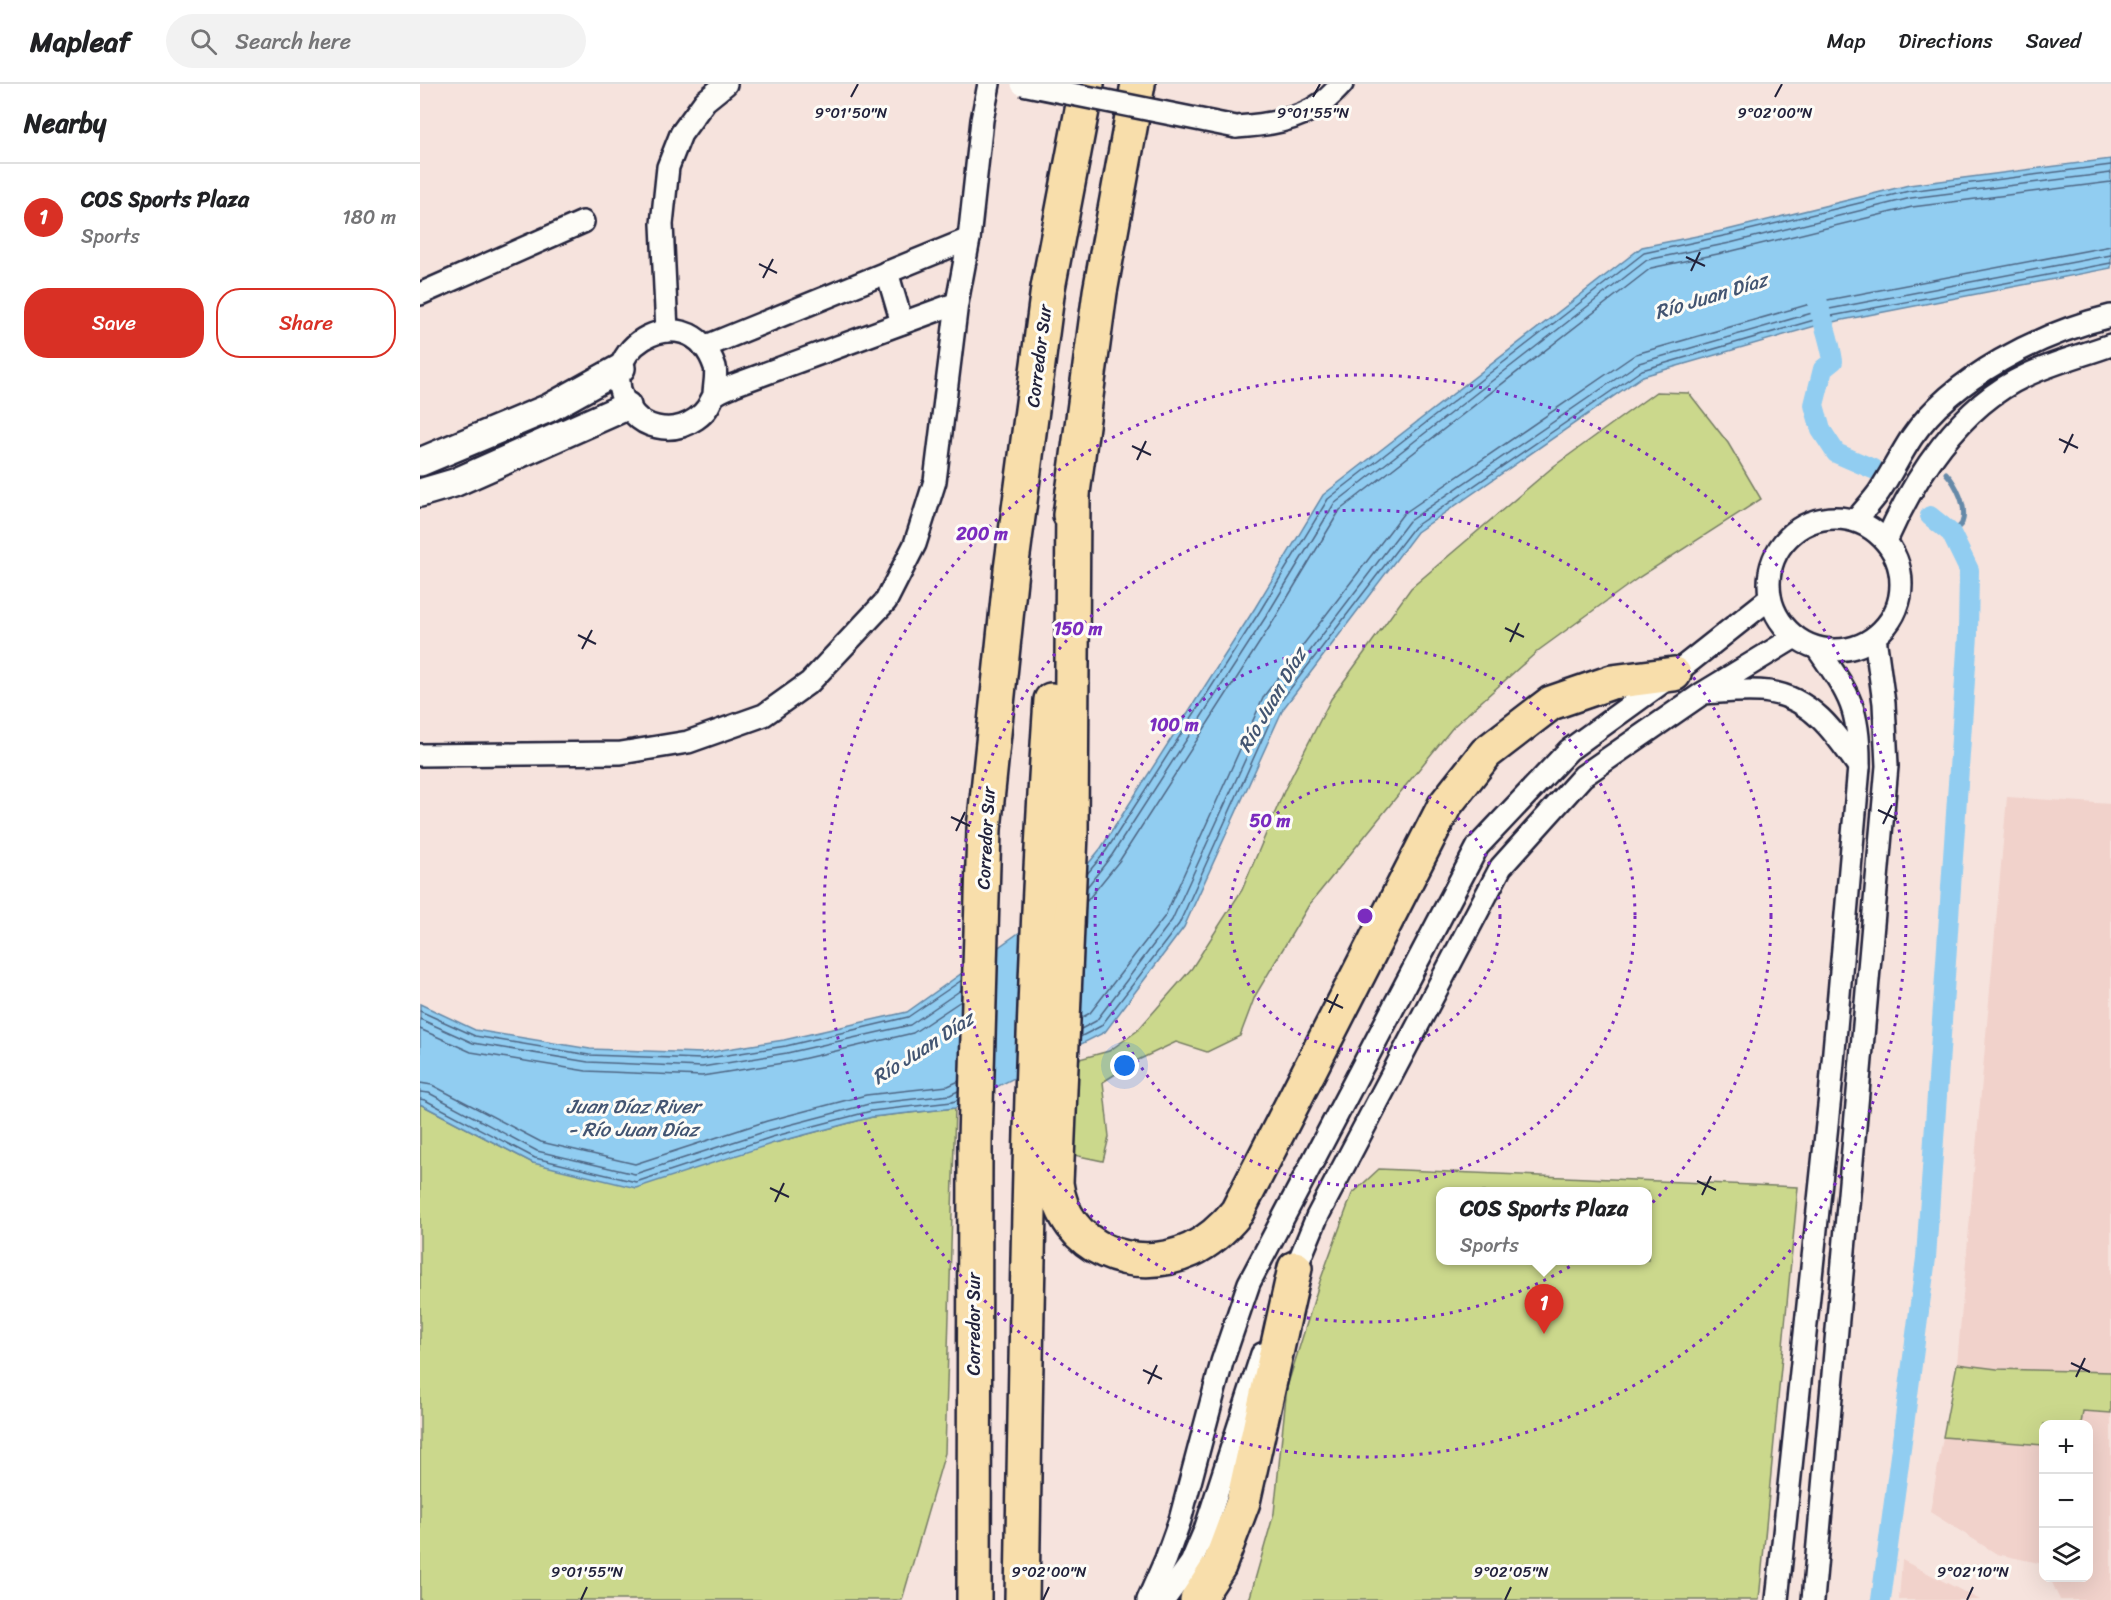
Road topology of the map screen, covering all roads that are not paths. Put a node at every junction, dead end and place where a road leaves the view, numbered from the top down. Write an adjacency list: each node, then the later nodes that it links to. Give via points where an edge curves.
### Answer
1 (726, 84): 14 (street, via 705,101 681,134 668,167 662,224)
2 (989, 84): 8 (street)
3 (1023, 84): 6 (street, bridge, via 1236,127 1286,120 1321,104)
4 (1087, 84): 37 (highway, Corredor Sur, via 1048,288 1011,570 984,829 975,1140)
5 (1138, 84): 32 (highway, via 1100,292 1073,492 1052,693 1056,832)
6 (1342, 84)
7 (583, 222): 10 (street)
8 (969, 239): 9 (street); 11 (street)
9 (887, 272): 13 (street); 16 (street)
10 (420, 294)
11 (957, 303): 13 (street); 30 (street, via 936,481 915,544 886,601 810,682 764,715 687,742 621,753)
12 (2111, 316): 22 (street, via 2082,323 2039,342 1961,385 1912,436 1879,492)
13 (902, 323): 18 (street)
14 (667, 330): 16 (street, via 687,334); 17 (street, via 646,336 630,349)
15 (2111, 345): 23 (street, via 2024,376 1981,402 1936,453 1901,507)
16 (704, 347): 18 (street, via 716,369)
17 (621, 368): 19 (street, via 620,387); 20 (street, via 549,408)
18 (714, 395): 19 (street, via 695,420 666,429 644,422)
19 (627, 406): 21 (street, via 453,483)
20 (420, 462)
21 (420, 493)
22 (1856, 520): 23 (street); 24 (street, via 1828,518 1802,526 1788,538 1770,570)
23 (1886, 541): 26 (street, via 1897,559 1901,580 1899,602 1890,621)
24 (1770, 598): 25 (street, via 1779,620); 28 (street)
25 (1795, 637): 27 (street); 29 (street)
26 (1875, 637): 27 (street, via 1837,650); 33 (street, via 1887,766)
27 (1817, 648): 31 (street, via 1851,698 1857,720)
28 (1674, 674): 32 (highway, via 1612,682 1551,703 1486,753 1444,805 1244,1200 1227,1224 1204,1243 1176,1255 1138,1259 1117,1256 1083,1238 1062,1209); 39 (street, via 1569,750 1478,846 1249,1283 1222,1362 1180,1520)
29 (1703, 693): 31 (street, via 1770,692 1802,702 1831,727); 35 (street, via 1583,776 1501,867 1317,1216)
30 (420, 755)
31 (1859, 767): 34 (street)
32 (1044, 1130): 38 (highway)
33 (1854, 1149): 34 (street, via 1832,1213); 36 (street)
34 (1817, 1231): 36 (street, via 1834,1276); 42 (street)
35 (1295, 1268): 40 (street, via 1191,1563); 41 (highway, via 1244,1502 1219,1566)
36 (1839, 1325): 43 (street)
37 (974, 1600)
38 (1022, 1600)
39 (1148, 1600)
40 (1164, 1600)
41 (1197, 1600)
42 (1777, 1600)
43 (1813, 1600)

